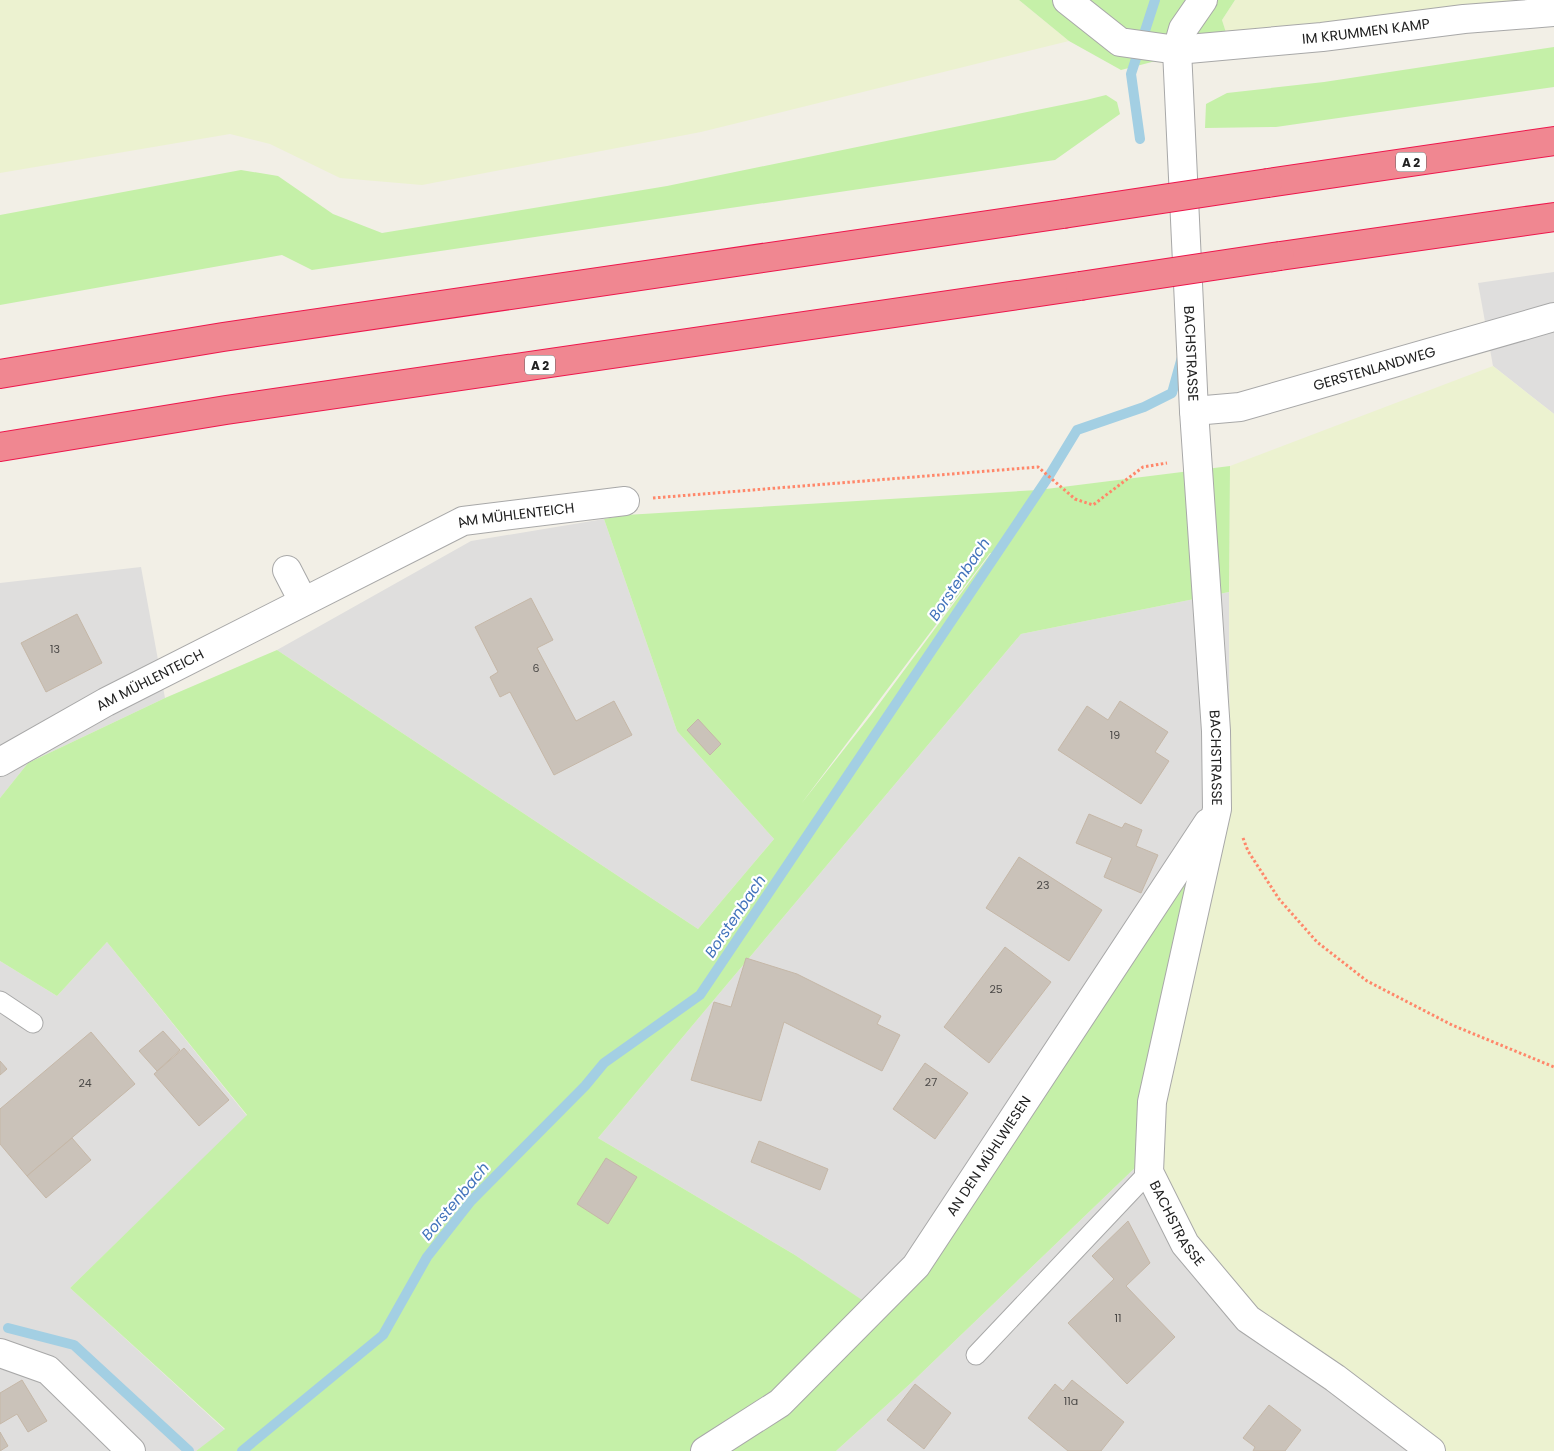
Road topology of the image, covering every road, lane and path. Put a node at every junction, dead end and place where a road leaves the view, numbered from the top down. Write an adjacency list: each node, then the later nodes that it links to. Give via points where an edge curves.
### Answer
1 (1067, 0): 4 (street, IM KRUMMEN KAMP, via 1120,42)
2 (1203, 0): 4 (street, BACHSTRASSE)
3 (1554, 12): 4 (street, IM KRUMMEN KAMP)
4 (1173, 49): 9 (street, BACHSTRASSE)
5 (1554, 141): 8 (highway, A 2, bridge, via 233,335)
6 (1554, 216): 10 (highway, A 2, bridge, via 226,410)
7 (1554, 316): 9 (street, GERSTENLANDWEG, via 1240,406)
8 (0, 374)
9 (1194, 411): 11 (street, BACHSTRASSE)
10 (0, 447)
11 (1197, 458): 12 (path, via 1143,467 1093,505 1074,499 1038,467); 16 (street, BACHSTRASSE, via 1216,731)
12 (625, 501): 14 (street, AM MÜHLENTEICH, via 464,520)
13 (287, 570): 14 (street)
14 (303, 601): 15 (street, AM MÜHLENTEICH, via 106,702)
15 (0, 762)
16 (1217, 809): 21 (street, BACHSTRASSE, via 1152,1102); 25 (street, AN DEN MÜHLWIESEN, via 916,1266 780,1403)
17 (1242, 834): 20 (path, via 1248,851 1279,899 1317,942 1367,981 1452,1025)
18 (0, 1000): 19 (lane)
19 (33, 1023)
20 (1554, 1067)
21 (1149, 1172): 23 (lane); 26 (street, BACHSTRASSE, via 1185,1244 1248,1319 1335,1378)
22 (0, 1353): 24 (street, via 48,1370)
23 (976, 1355)
24 (131, 1451)
25 (704, 1451)
26 (1431, 1451)

